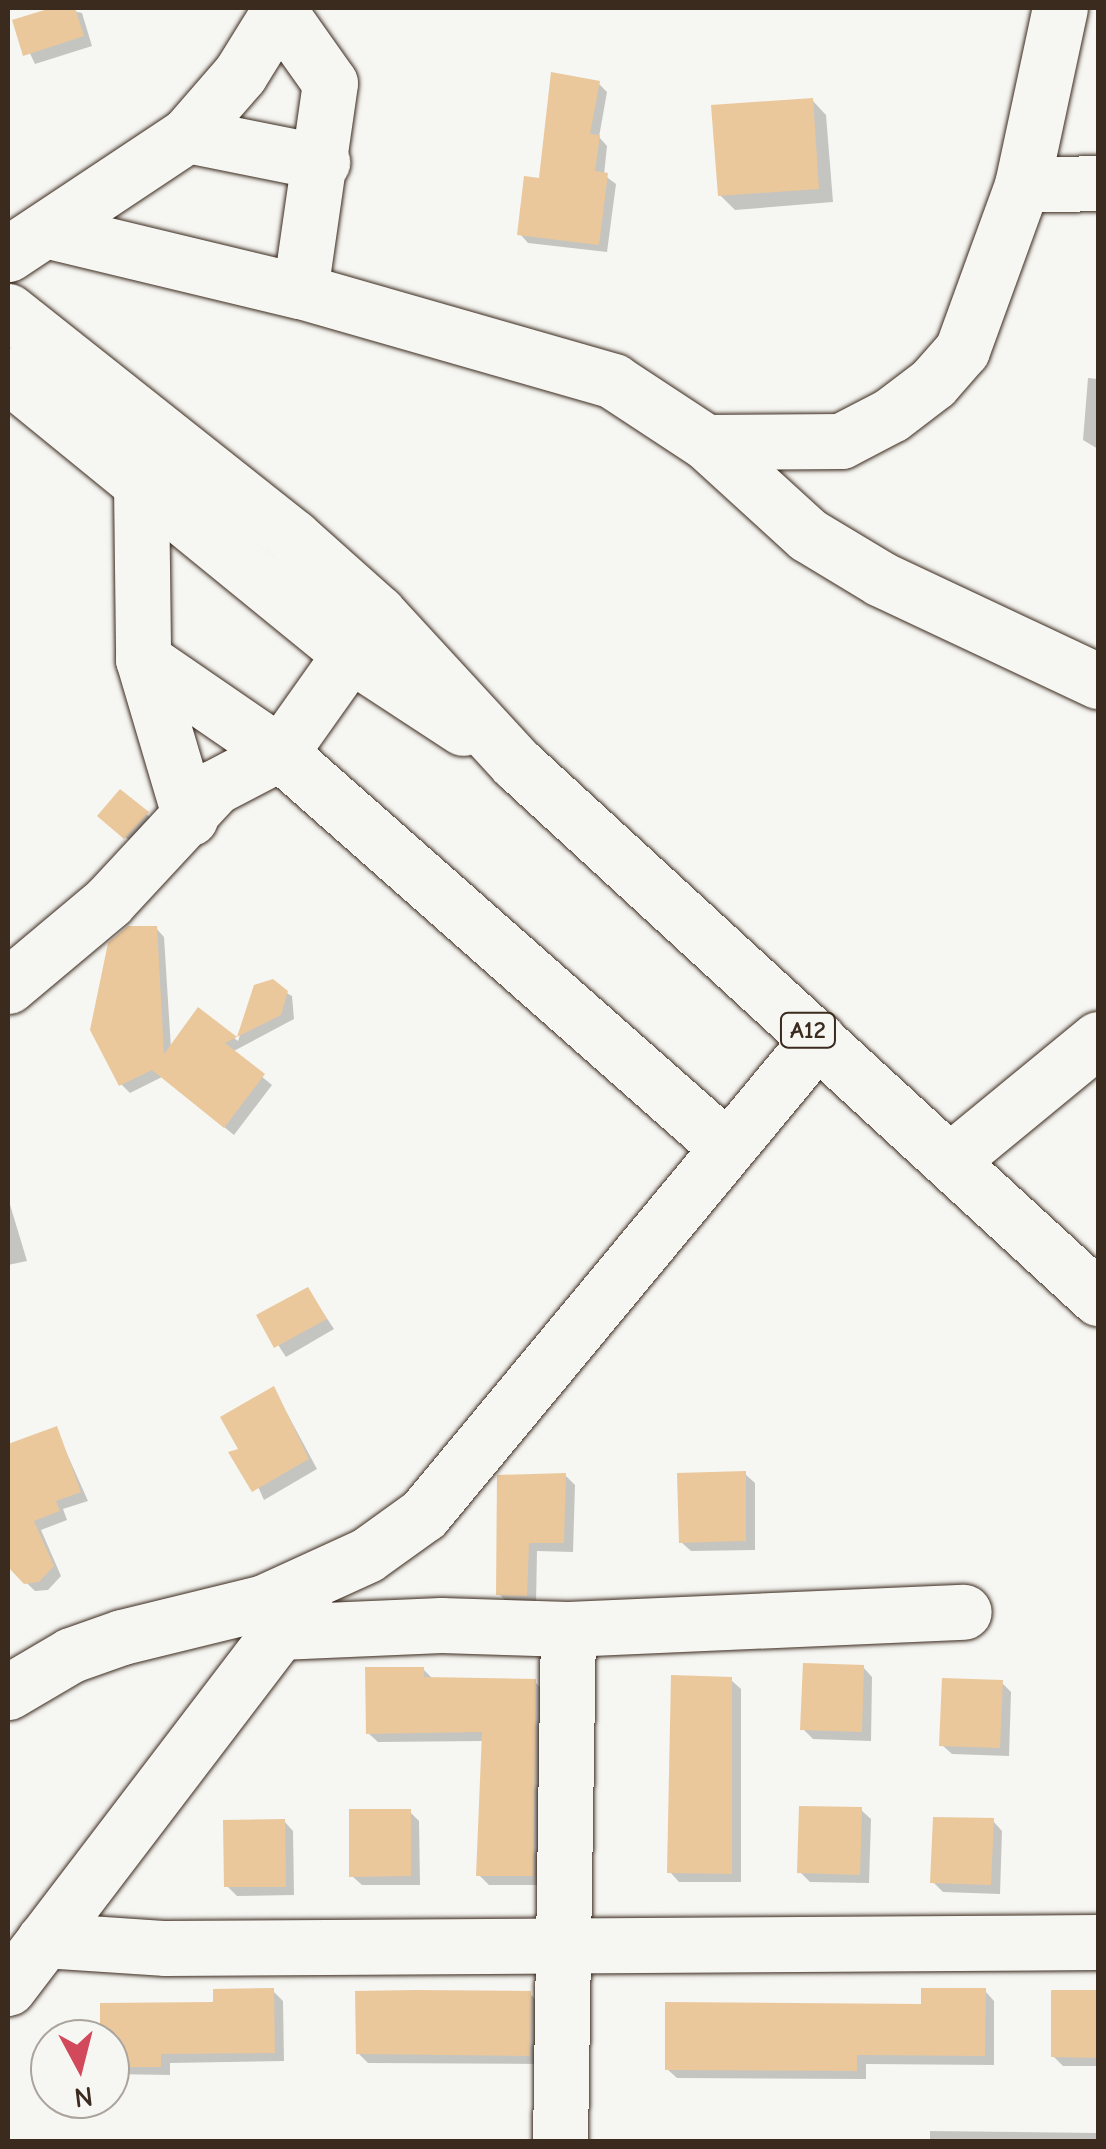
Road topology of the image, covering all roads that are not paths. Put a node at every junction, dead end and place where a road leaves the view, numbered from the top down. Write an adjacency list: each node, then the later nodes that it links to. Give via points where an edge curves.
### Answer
1 (1060, 8): 6 (street)
2 (280, 9): 3 (street, via 240,74); 4 (street, via 330,83)
3 (187, 135): 4 (street); 7 (street)
4 (322, 162): 8 (street)
5 (1098, 183): 6 (street)
6 (1022, 186): 11 (street, via 962,350 933,384 840,441)
7 (26, 242): 8 (street)
8 (300, 291): 11 (street, via 613,381)
9 (8, 311): 17 (street, A12, via 294,537 438,670)
10 (8, 375): 12 (street, A12)
11 (706, 442): 15 (street, via 808,536 881,579)
12 (141, 484): 13 (street, A12); 14 (street)
13 (350, 654): 16 (street); 17 (street, A12)
14 (143, 659): 16 (street); 18 (street)
15 (1098, 681)
16 (280, 752): 18 (street, via 215,787); 22 (street)
17 (516, 762): 20 (street, A12)
18 (190, 818): 19 (street, via 108,902)
19 (8, 986)
20 (818, 1039): 22 (street); 23 (street, A12)
21 (1098, 1039): 23 (street)
22 (725, 1146): 25 (street)
23 (952, 1159): 24 (street, A12)
24 (1098, 1298)
25 (424, 1514): 28 (street); 29 (street, via 367,1554 264,1602 122,1636)
26 (964, 1612): 27 (street)
27 (568, 1629): 28 (street, via 441,1625); 32 (street)
28 (279, 1632): 30 (street)
29 (8, 1692)
30 (44, 1940): 32 (street, via 166,1948); 33 (street)
31 (1098, 1942): 32 (street)
32 (568, 1946): 34 (street)
33 (8, 1988)
34 (560, 2142)

